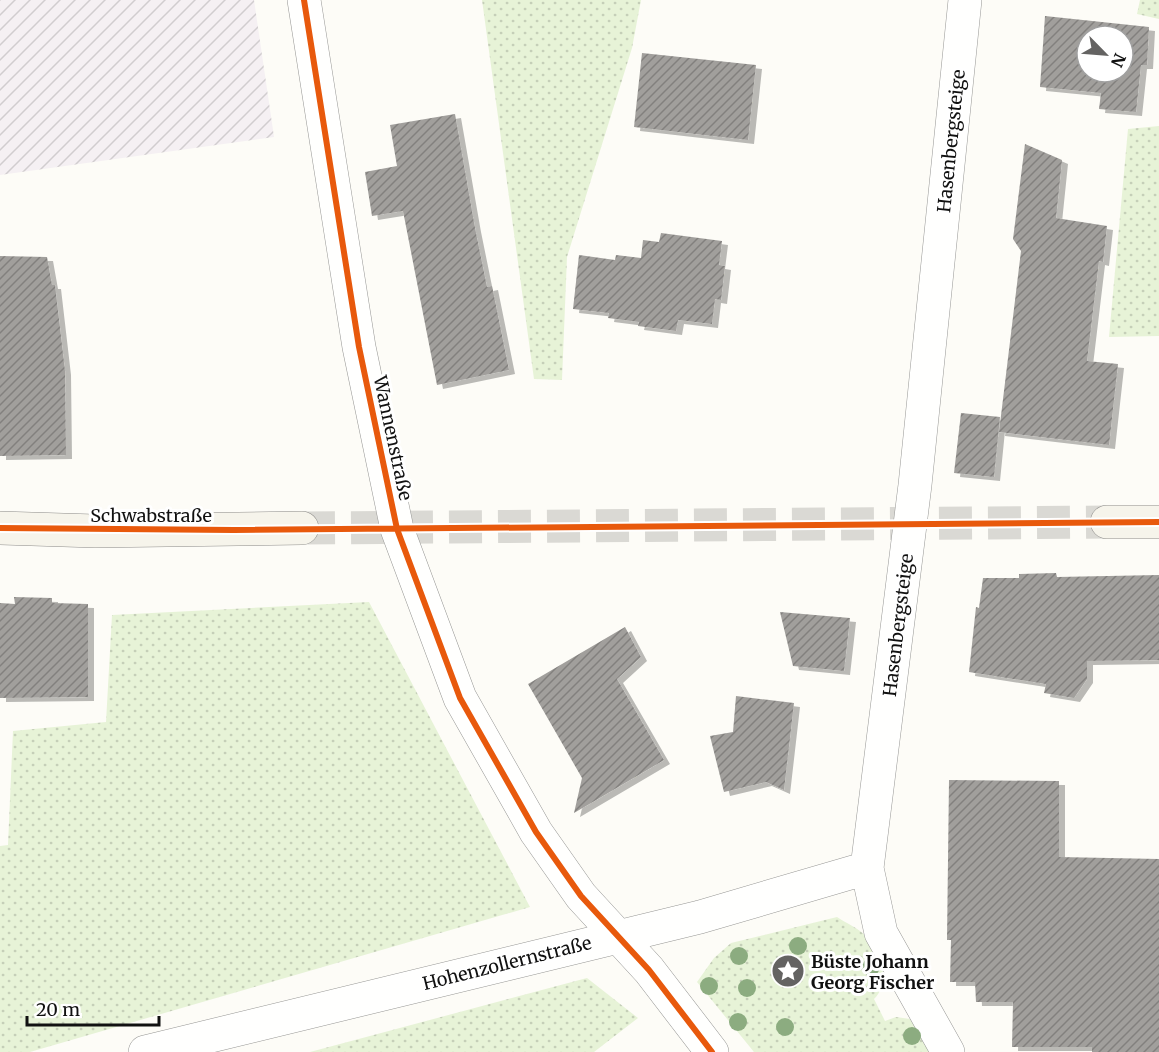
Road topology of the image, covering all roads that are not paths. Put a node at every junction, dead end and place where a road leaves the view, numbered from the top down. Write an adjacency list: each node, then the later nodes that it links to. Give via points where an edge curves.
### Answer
1 (304, 0): 8 (street, Wannenstraße, via 359,347 397,529 460,698 536,832 581,896)
2 (965, 0): 7 (street, Hasenbergsteige, via 914,496)
3 (1107, 522): 4 (main road)
4 (1159, 522)
5 (0, 528): 6 (main road, Schwabstraße)
6 (302, 528)
7 (867, 868): 8 (street, Hohenzollernstraße, via 700,917); 11 (street, Hasenbergsteige, via 881,933)
8 (618, 935): 9 (street, Hohenzollernstraße); 10 (street)
9 (145, 1052)
10 (712, 1052)
11 (948, 1052)

